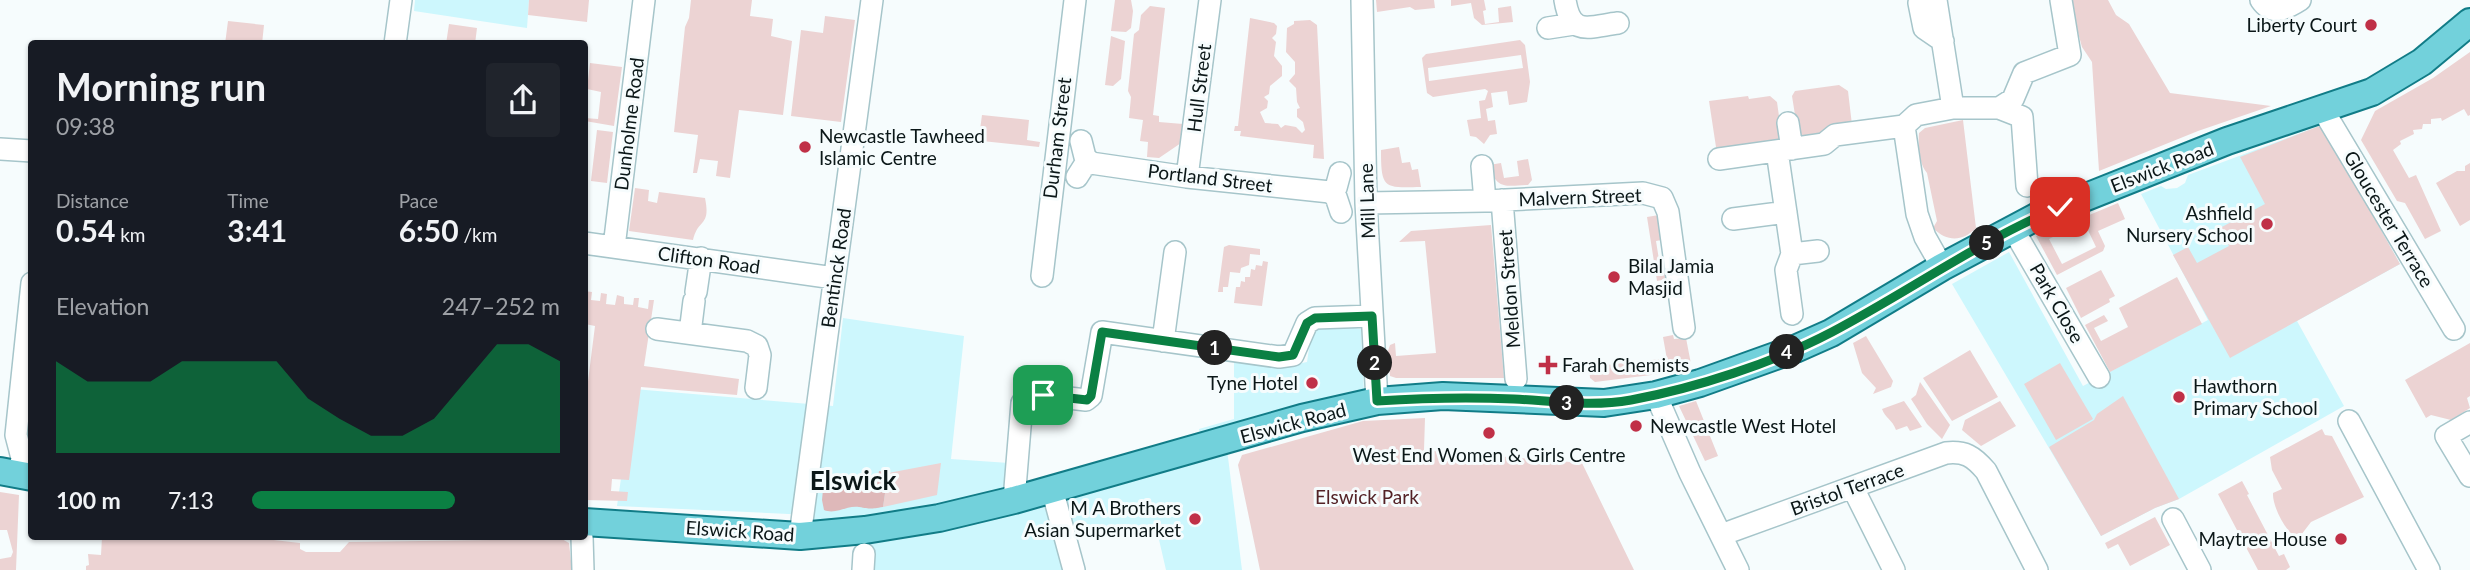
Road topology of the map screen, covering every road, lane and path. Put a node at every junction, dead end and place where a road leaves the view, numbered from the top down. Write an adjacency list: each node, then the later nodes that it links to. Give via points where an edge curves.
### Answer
1 (401, 0): 15 (street)
2 (644, 0): 39 (street, Dunholme Road)
3 (872, 0): 46 (street, Bentinck Road)
4 (1075, 0): 45 (street, Durham Street)
5 (1210, 0): 29 (street, Hull Street)
6 (1362, 0): 33 (street, Mill Lane)
7 (1565, 0): 13 (street)
8 (2061, 0): 18 (street, via 2070,55 2024,73 2013,99)
9 (2261, 0): 10 (street, via 2278,10)
10 (2300, 0)
11 (2470, 22): 19 (main road, Elswick Road, via 2391,83)
12 (1618, 23): 13 (street, via 1584,28)
13 (1574, 24): 14 (street)
14 (1548, 27)
15 (396, 40)
16 (1943, 41): 17 (street)
17 (1953, 108): 18 (street); 21 (street, via 1916,115)
18 (1999, 108): 30 (street, via 2022,117)
19 (2323, 110): 37 (main road, Elswick Road, via 2227,141); 52 (street, Gloucester Terrace)
20 (1788, 123): 24 (street)
21 (1904, 126): 24 (street, via 1835,135 1824,144); 44 (street, via 1921,228)
22 (1081, 141): 29 (street, Portland Street, via 1084,170)
23 (0, 149): 25 (street)
24 (1784, 150): 26 (street); 35 (street)
25 (28, 151)
26 (1719, 159)
27 (1482, 166): 32 (street, Meldon Street)
28 (1340, 173): 31 (street)
29 (1187, 177): 31 (street, Portland Street)
30 (2027, 186)
31 (1330, 192): 34 (street)
32 (1494, 200): 33 (street, Malvern Street); 50 (street, Malvern Street, via 1643,193 1662,198 1668,212); 56 (street, Meldon Street)
33 (1366, 203): 48 (street, Mill Lane)
34 (1341, 212)
35 (1786, 212): 36 (street); 42 (street)
36 (1733, 219)
37 (2013, 229): 44 (main road, Elswick Road); 55 (street, Park Close)
38 (588, 244): 39 (street, Clifton Road)
39 (614, 247): 43 (street, Clifton Road)
40 (1175, 251): 54 (street)
41 (1818, 251): 42 (street)
42 (1792, 254): 47 (street, via 1786,270)
43 (701, 258): 46 (street, Clifton Road); 53 (street)
44 (1942, 267): 59 (main road, Elswick Road, via 1831,333 1734,372)
45 (1042, 276)
46 (834, 278): 72 (street, Bentinck Road)
47 (1791, 314)
48 (1372, 316): 54 (street, via 1315,318 1307,323 1293,355 1279,357); 60 (street, Mill Lane)
49 (28, 321): 64 (street, via 16,435)
50 (1684, 328)
51 (657, 329): 53 (street)
52 (2454, 329)
53 (690, 333): 57 (street, via 757,346)
54 (1163, 341): 58 (street, via 1102,332 1091,396 1087,400)
55 (2099, 377)
56 (1516, 379)
57 (756, 388)
58 (1043, 395)
59 (1656, 395): 60 (main road, Elswick Road, via 1592,403 1443,396); 71 (street)
60 (1377, 401): 67 (main road, Elswick Road)
61 (1021, 402): 68 (street)
62 (2349, 421): 80 (street)
63 (2470, 422): 65 (street, via 2446,436)
64 (18, 470)
65 (2470, 476)
66 (1853, 488): 71 (street, Bristol Terrace); 77 (street); 78 (street, Bristol Terrace, via 1946,453 1974,457 1986,471)
67 (1052, 489): 68 (main road, Elswick Road); 75 (street)
68 (1014, 500): 72 (main road, Elswick Road, via 881,528)
69 (2173, 519): 79 (street)
70 (588, 522): 72 (main road, Elswick Road)
71 (1721, 535): 76 (street)
72 (800, 536)
73 (582, 540): 74 (street)
74 (583, 570)
75 (1074, 570)
76 (1738, 570)
77 (1894, 570)
78 (2037, 570)
79 (2200, 570)
80 (2429, 570)

